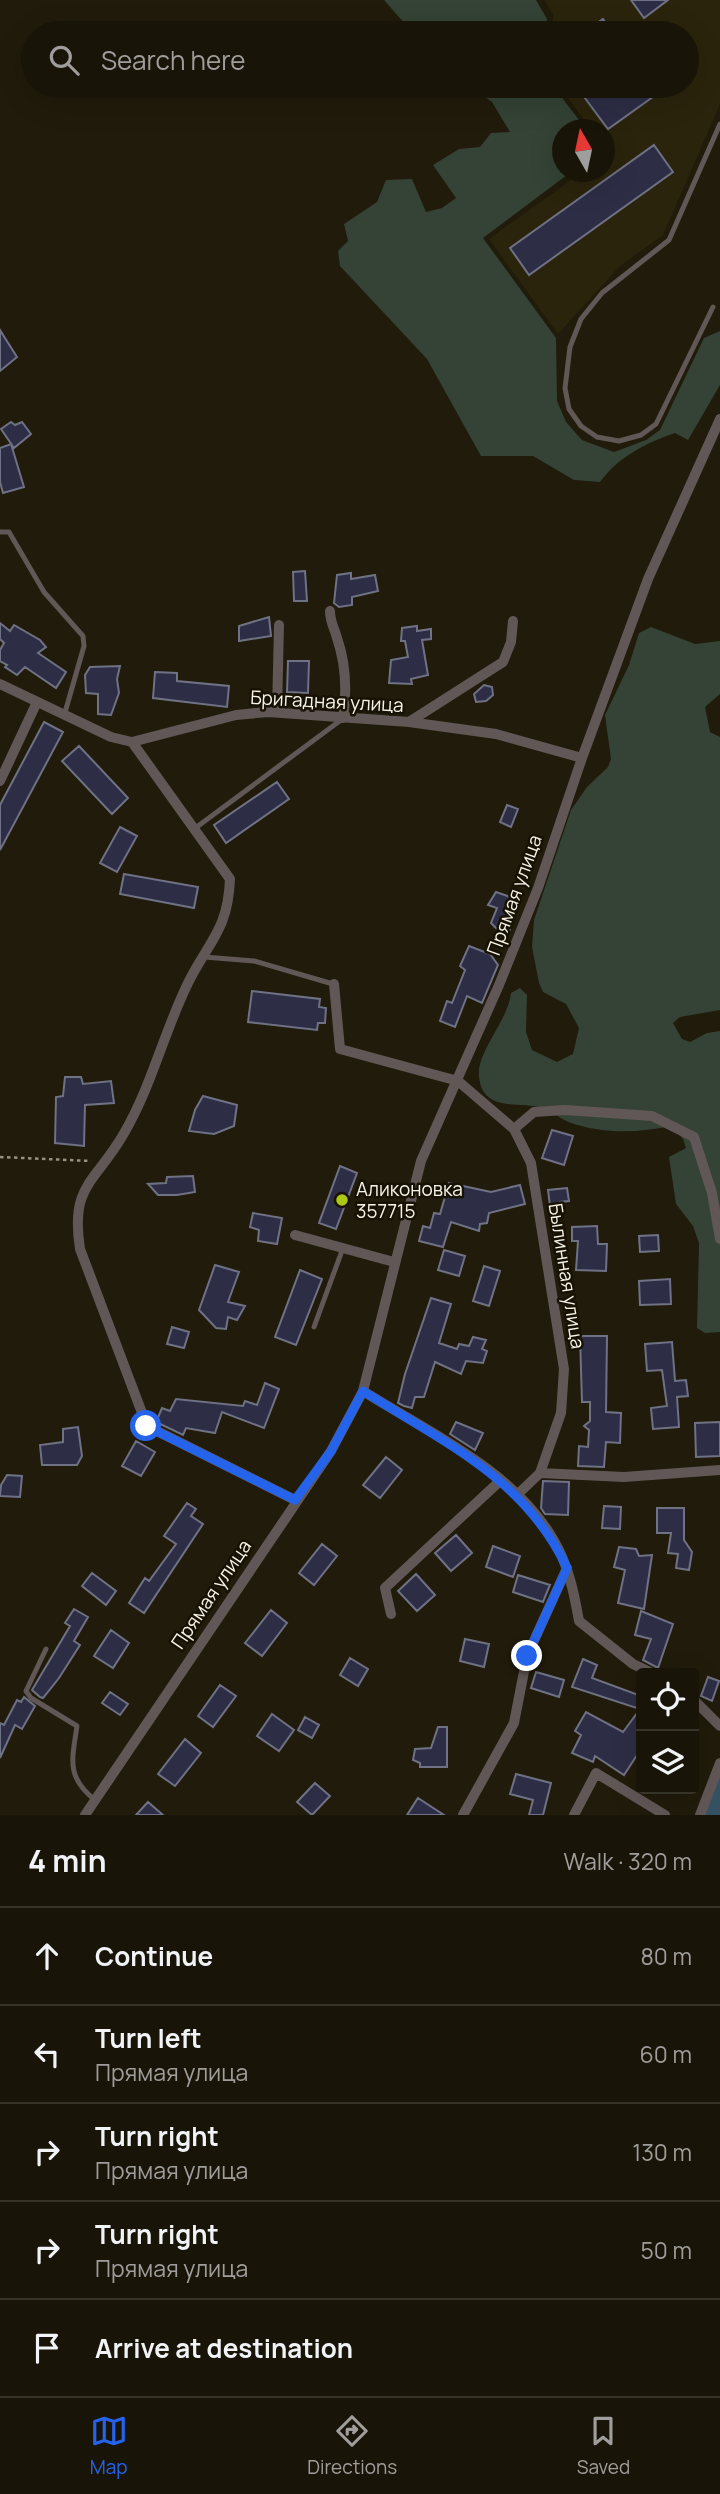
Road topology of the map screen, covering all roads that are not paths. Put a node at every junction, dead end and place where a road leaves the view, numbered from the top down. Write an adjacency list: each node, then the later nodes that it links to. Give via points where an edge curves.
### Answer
1 (720, 124): 2 (lane, via 669,240 602,293 581,319 570,347 565,388 569,408 581,426 597,438 619,441 641,435 656,424)
2 (713, 307)
3 (720, 419): 15 (street, Прямая улица, via 648,579)
4 (0, 532): 11 (lane, via 9,532 44,592 83,636)
5 (330, 611): 12 (street, via 347,690)
6 (513, 621): 13 (street, via 503,662)
7 (279, 625): 10 (street)
8 (0, 684): 9 (street)
9 (37, 702): 11 (street); 16 (street)
10 (277, 712): 12 (street, Бригадная улица); 14 (street, Бригадная улица, via 236,715)
11 (64, 716): 14 (street)
12 (343, 718): 13 (street, Бригадная улица); 17 (lane)
13 (409, 722): 15 (street, Бригадная улица, via 496,734)
14 (132, 743): 17 (street)
15 (582, 758): 20 (street, Прямая улица, via 538,888)
16 (0, 780)
17 (194, 829): 18 (street, via 230,879 222,928)
18 (204, 957): 19 (lane, via 254,961); 32 (street, via 189,982 152,1079 79,1199 78,1236 146,1426)
19 (334, 984): 20 (street, via 340,1049)
20 (458, 1081): 21 (street, Былинная улица); 25 (street, Прямая улица, via 421,1161)
21 (514, 1129): 23 (street, via 534,1112 565,1110 652,1116 694,1137 712,1193); 29 (street, Былинная улица, via 531,1163 564,1369 561,1412)
22 (295, 1235): 24 (street)
23 (720, 1239)
24 (343, 1248): 25 (street); 26 (lane)
25 (394, 1262): 27 (street, Прямая улица)
26 (314, 1326)
27 (363, 1391): 30 (street); 32 (street, Прямая улица, via 331,1451)
28 (720, 1470): 29 (street, via 624,1477)
29 (540, 1473): 31 (street, Былинная улица)
30 (500, 1480): 31 (street); 34 (street, via 385,1588)
31 (518, 1494): 33 (street, via 552,1538)
32 (295, 1500): 40 (street, Прямая улица)
33 (567, 1568): 36 (street, via 579,1621); 42 (street, via 527,1656 514,1723)
34 (391, 1614)
35 (46, 1649): 40 (lane, via 26,1691 77,1726 73,1774 79,1787)
36 (641, 1668)
37 (699, 1705): 38 (street)
38 (719, 1723)
39 (720, 1763): 45 (street)
40 (95, 1800): 41 (street, Прямая улица)
41 (85, 1815)
42 (463, 1815)
43 (574, 1815): 44 (street, via 596,1773)
44 (665, 1815)
45 (700, 1815)

